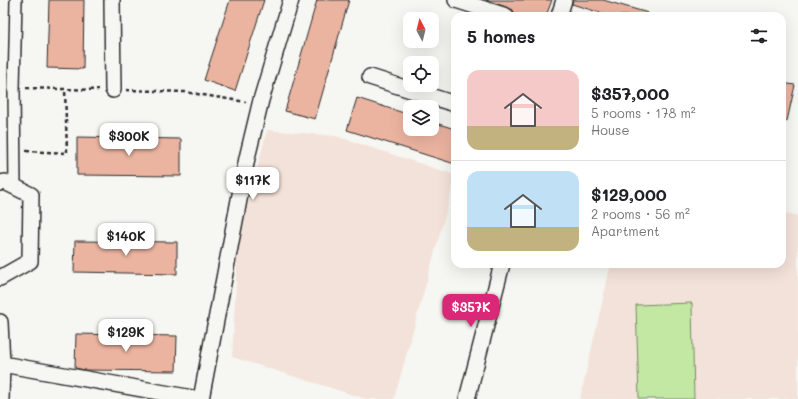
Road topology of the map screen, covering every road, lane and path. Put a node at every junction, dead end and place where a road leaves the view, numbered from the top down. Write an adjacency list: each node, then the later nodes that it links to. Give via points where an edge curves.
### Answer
1 (16, 0): 9 (street)
2 (112, 0): 11 (street)
3 (292, 0): 13 (street)
4 (456, 0): 6 (street)
5 (564, 0): 7 (street)
6 (494, 12)
7 (560, 12)
8 (370, 77): 12 (street)
9 (14, 88): 10 (path); 14 (street)
10 (65, 89): 11 (path); 14 (path, via 67,153)
11 (113, 90): 13 (path, via 185,92)
12 (451, 103)
13 (260, 105): 23 (street, via 247,158)
14 (15, 150): 16 (street)
15 (0, 183): 16 (street)
16 (15, 187): 18 (street, via 31,195 30,261)
17 (501, 268): 24 (street)
18 (0, 278)
19 (0, 322): 20 (street)
20 (2, 364): 21 (street); 22 (street)
21 (1, 399)
22 (198, 399)
23 (201, 399)
24 (467, 399)

